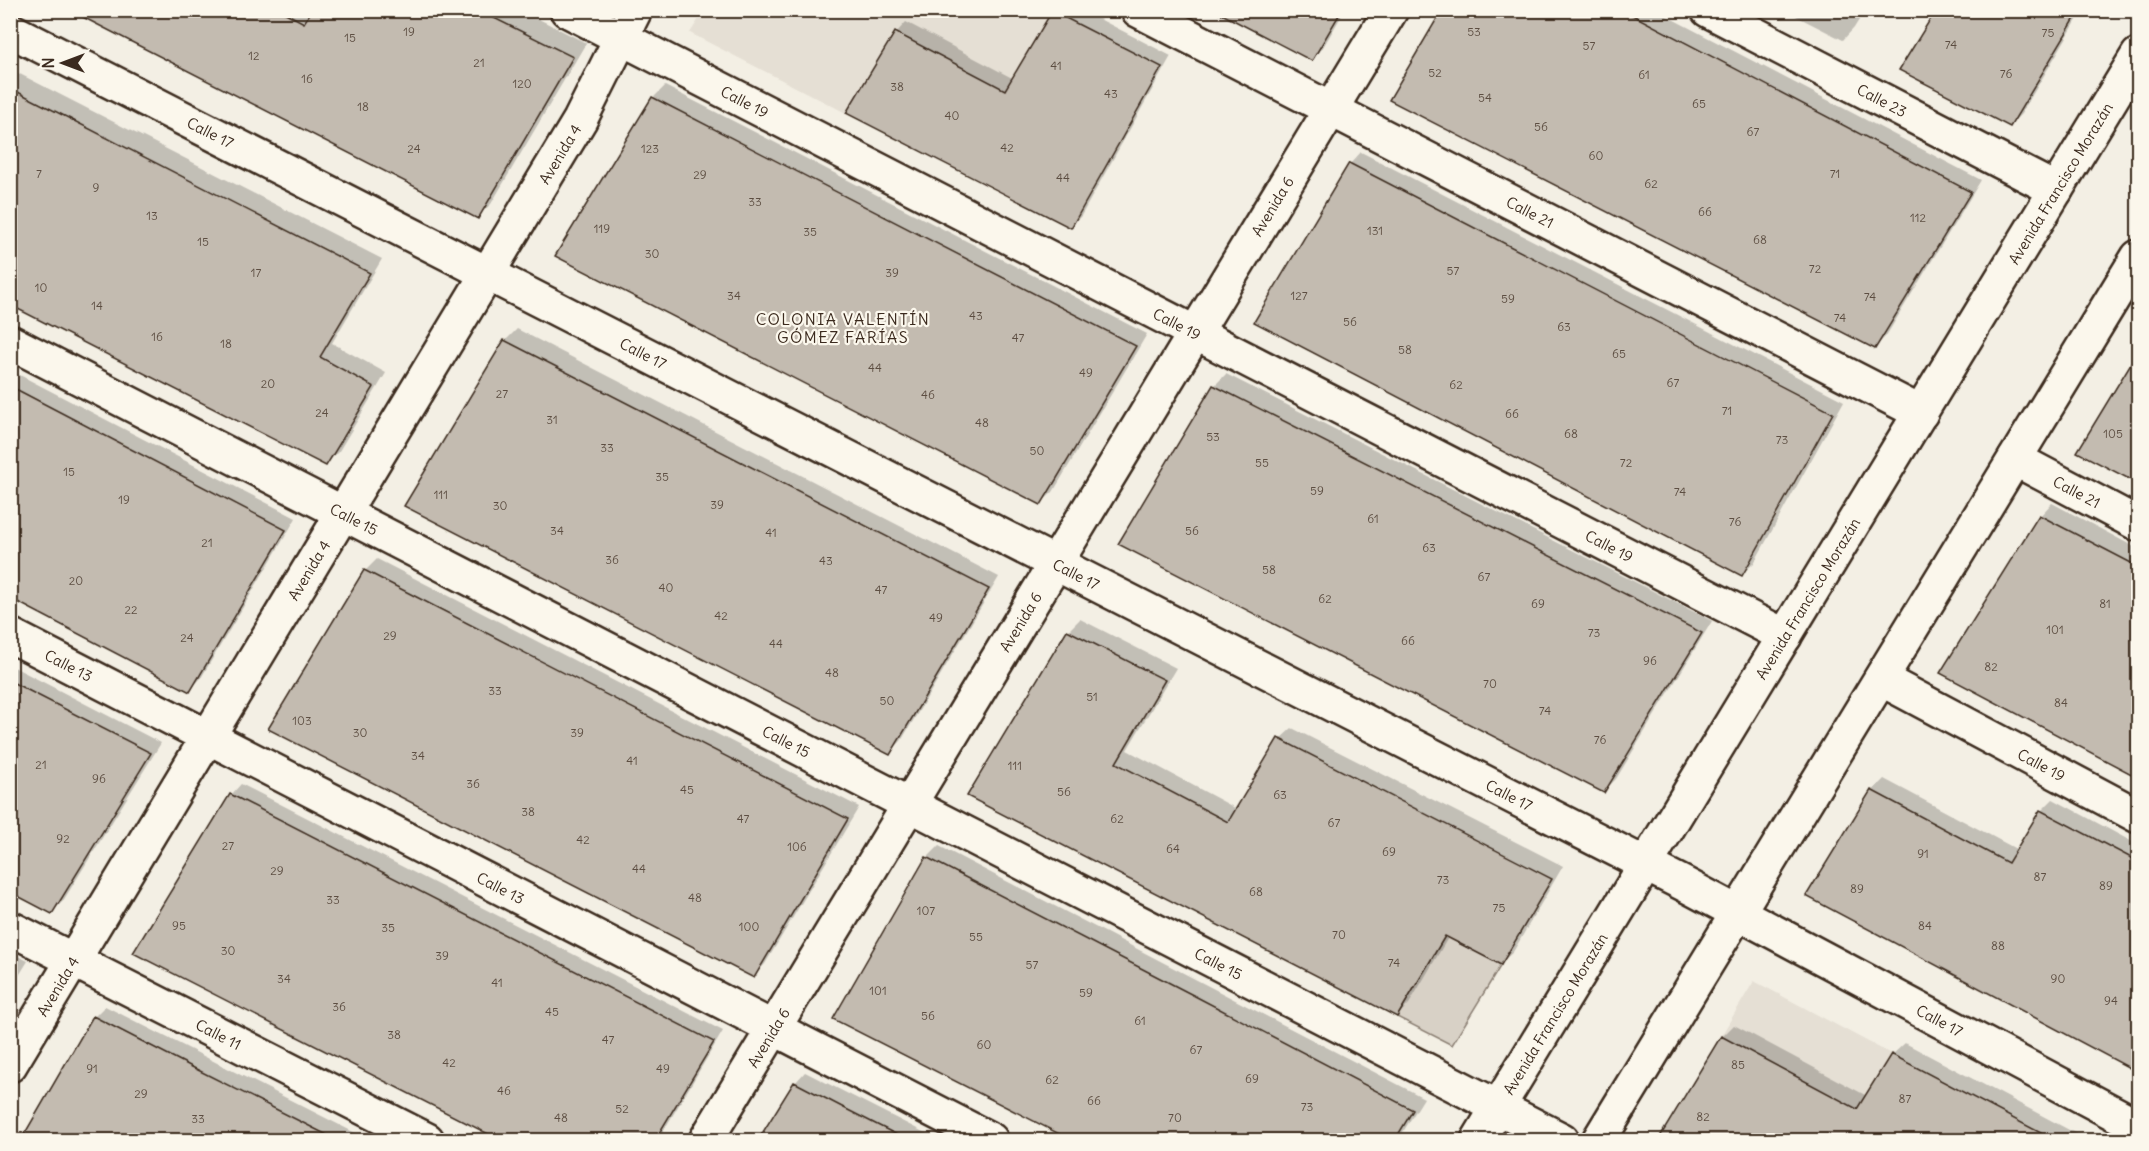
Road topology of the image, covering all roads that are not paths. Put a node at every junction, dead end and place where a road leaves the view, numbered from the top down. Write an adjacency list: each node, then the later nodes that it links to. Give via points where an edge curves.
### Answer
1 (1138, 10): 8 (street, Calle 21)
2 (1391, 10): 8 (street, Avenida 6)
3 (1708, 10): 9 (street, Calle 23)
4 (574, 14): 5 (street, Calle 19)
5 (627, 24): 11 (street, Avenida 4, via 580,120); 12 (street, Calle 19, via 725,91)
6 (10, 30): 11 (street, Calle 17)
7 (2139, 55): 9 (street, Avenida Francisco Morazán)
8 (1331, 110): 12 (street, Avenida 6); 14 (street, Calle 21)
9 (2056, 190): 14 (street, Avenida Francisco Morazán)
10 (2139, 257): 15 (street)
11 (487, 274): 16 (street, Avenida 4); 18 (street, Calle 17)
12 (1195, 333): 18 (street, Avenida 6); 20 (street, Calle 19)
13 (10, 342): 16 (street, Calle 15)
14 (1921, 413): 20 (street, Avenida Francisco Morazán)
15 (2015, 459): 17 (street, Calle 21); 21 (street)
16 (343, 514): 22 (street, Avenida 4); 23 (street, Calle 15)
17 (2139, 524)
18 (1055, 563): 23 (street, Avenida 6); 25 (street, Calle 17)
19 (10, 635): 22 (street, Calle 13)
20 (1785, 636): 25 (street, Avenida Francisco Morazán)
21 (1881, 679): 24 (street, Calle 19); 26 (street)
22 (208, 737): 28 (street, Avenida 4); 29 (street, Calle 13)
23 (909, 806): 29 (street, Avenida 6); 31 (street, Calle 15)
24 (2139, 816)
25 (1645, 865): 26 (street, Calle 17); 31 (street, Avenida Francisco Morazán)
26 (1737, 912): 32 (street, Calle 17); 38 (street)
27 (10, 928): 28 (street, Calle 11)
28 (74, 960): 30 (street, Avenida 4); 33 (street, Calle 11)
29 (774, 1028): 34 (street, Avenida 6); 35 (street, Calle 13)
30 (10, 1065)
31 (1497, 1109): 36 (street, Avenida Francisco Morazán); 37 (street, Calle 15)
32 (2139, 1126)
33 (427, 1140)
34 (706, 1140)
35 (990, 1140)
36 (1478, 1140)
37 (1562, 1140)
38 (1599, 1140)

